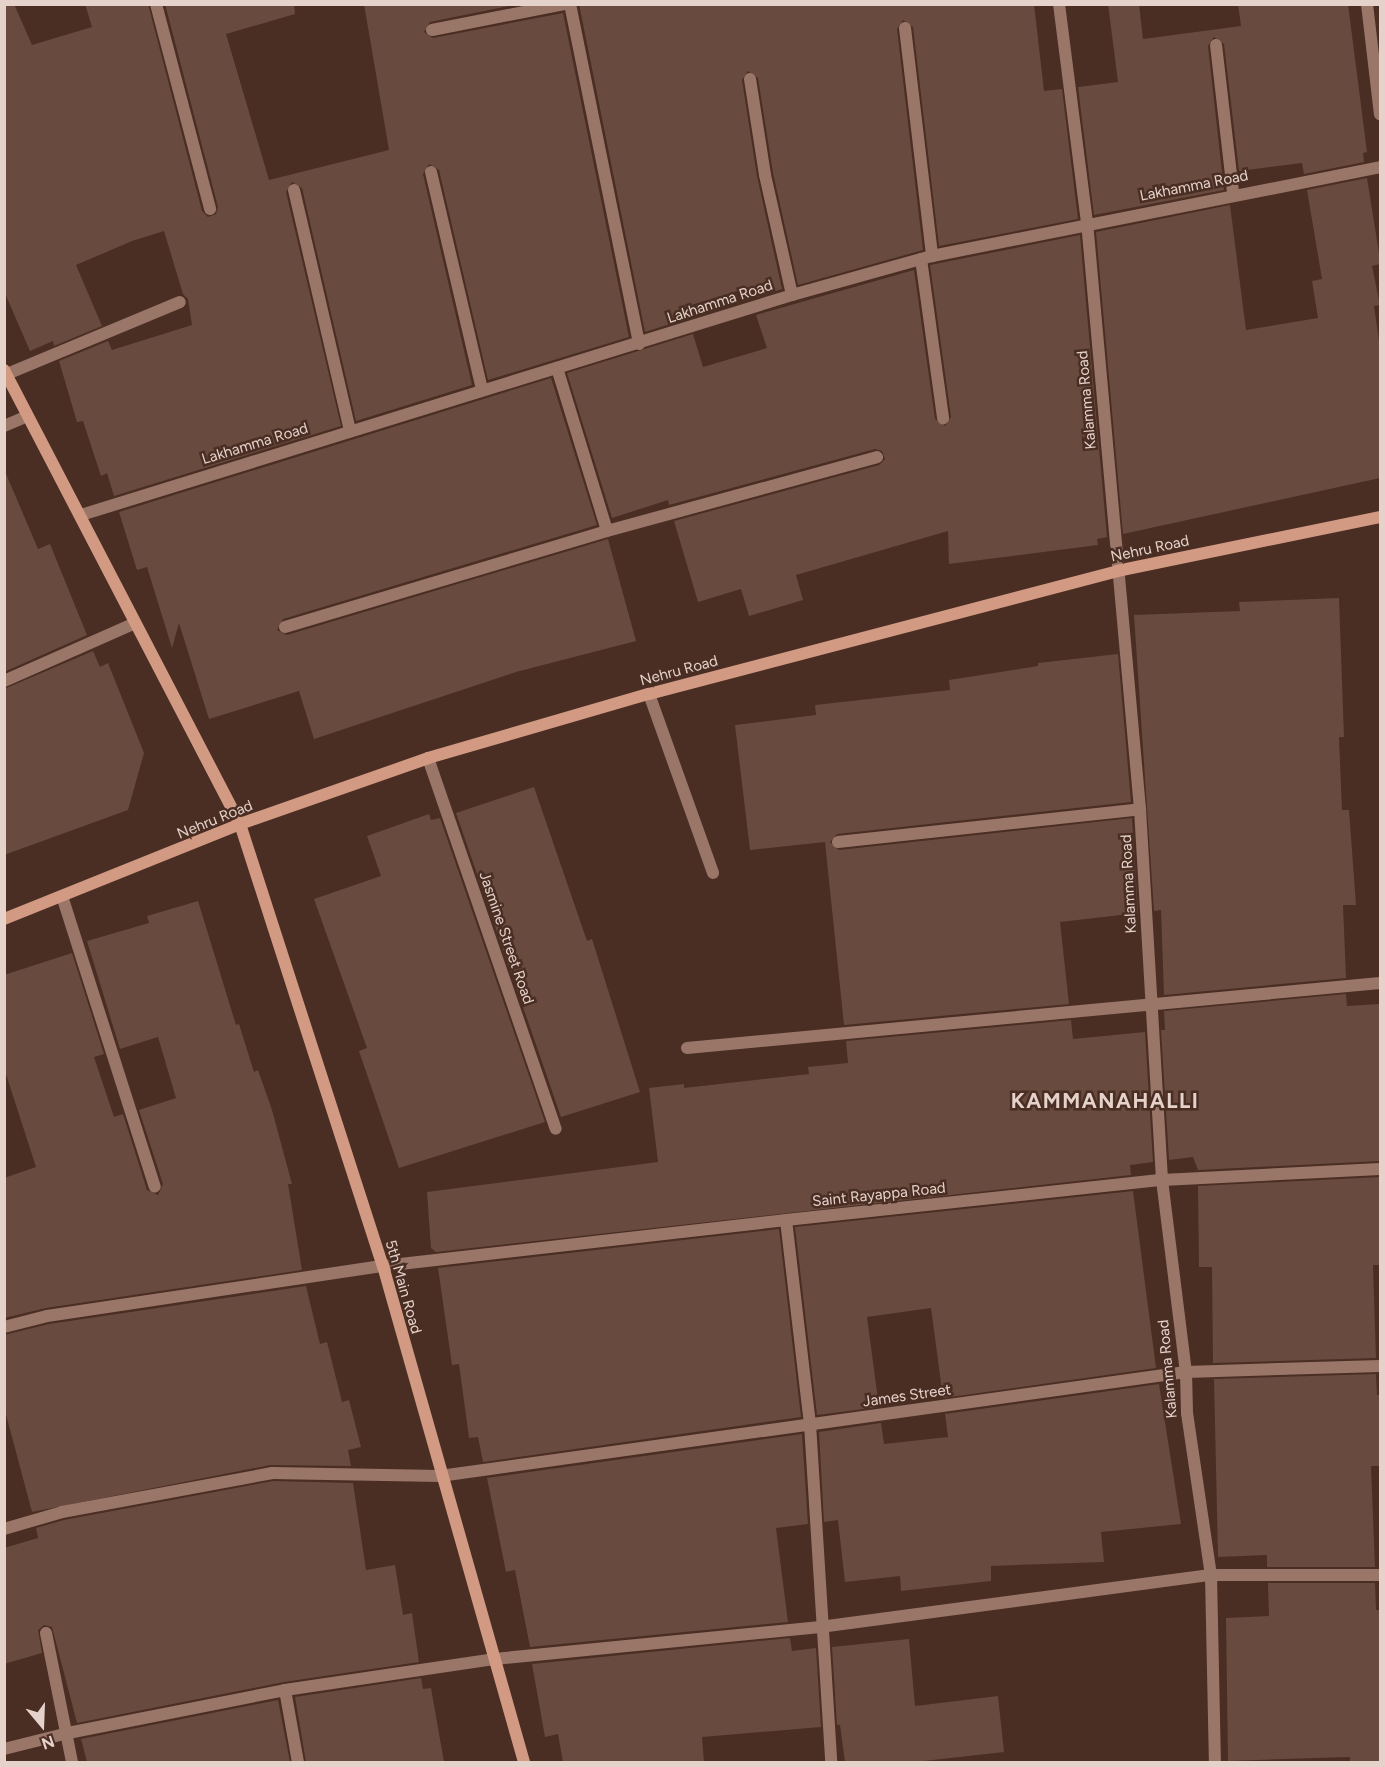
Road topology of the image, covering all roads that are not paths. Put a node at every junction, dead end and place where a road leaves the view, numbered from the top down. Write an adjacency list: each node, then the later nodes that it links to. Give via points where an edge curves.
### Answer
1 (156, 4): 14 (street)
2 (568, 4): 6 (street); 19 (street)
3 (1059, 4): 15 (street, Kalamma Road)
4 (1367, 4): 9 (street)
5 (905, 28): 16 (street)
6 (432, 30)
7 (1216, 45): 13 (street)
8 (750, 79): 17 (street, via 765,175)
9 (1380, 114)
10 (1380, 167): 13 (street, Lakhamma Road)
11 (431, 172): 22 (street)
12 (294, 189): 26 (street)
13 (1233, 194): 15 (street, Lakhamma Road)
14 (210, 209)
15 (1087, 222): 16 (street, Lakhamma Road); 31 (street, Kalamma Road)
16 (926, 258): 17 (street, Lakhamma Road); 24 (street)
17 (792, 295): 19 (street, Lakhamma Road)
18 (180, 303): 21 (street)
19 (639, 344): 20 (street, Lakhamma Road)
20 (557, 368): 22 (street, Lakhamma Road); 30 (street)
21 (6, 372): 23 (street, 5th Main Road)
22 (482, 390): 26 (street, Lakhamma Road)
23 (27, 416): 25 (street); 28 (street, 5th Main Road)
24 (943, 418)
25 (4, 426)
26 (350, 430): 28 (street, Lakhamma Road)
27 (877, 457): 30 (street)
28 (81, 515): 32 (street, 5th Main Road)
29 (1380, 517): 31 (street, Nehru Road)
30 (607, 531): 33 (street)
31 (1117, 571): 35 (street, Nehru Road); 37 (street, Kalamma Road)
32 (133, 624): 34 (street); 38 (street, 5th Main Road)
33 (285, 627)
34 (4, 681)
35 (649, 694): 36 (street, Nehru Road); 40 (street)
36 (428, 758): 38 (street, Nehru Road); 46 (street, Jasmine Street Road)
37 (1140, 809): 39 (street); 44 (street, Kalamma Road)
38 (240, 824): 41 (street, Nehru Road); 51 (street, 5th Main Road)
39 (838, 842)
40 (713, 873)
41 (62, 896): 42 (street, Nehru Road); 49 (street)
42 (4, 919)
43 (1380, 983): 44 (street)
44 (1150, 1007): 45 (street); 48 (street, Kalamma Road)
45 (687, 1048)
46 (556, 1129)
47 (1380, 1169): 48 (street, Saint Rayappa Road)
48 (1162, 1180): 50 (street, Saint Rayappa Road); 54 (street, Kalamma Road)
49 (155, 1187)
50 (786, 1220): 51 (street, Saint Rayappa Road); 55 (street)
51 (383, 1266): 52 (street, Saint Rayappa Road, via 47,1316); 56 (street, 5th Main Road)
52 (4, 1327)
53 (1380, 1366): 54 (street, James Street)
54 (1186, 1372): 55 (street, James Street); 58 (street, Kalamma Road, via 1186,1413)
55 (810, 1424): 56 (street, James Street); 60 (street)
56 (440, 1476): 57 (street, James Street, via 272,1473 62,1512); 62 (street, 5th Main Road)
57 (4, 1529)
58 (1210, 1575): 59 (street); 60 (street); 70 (street, Kalamma Road)
59 (1380, 1575)
60 (820, 1627): 62 (street); 69 (street)
61 (46, 1633): 64 (street)
62 (494, 1659): 63 (street); 68 (street, 5th Main Road)
63 (285, 1690): 64 (street); 67 (street)
64 (68, 1732): 65 (street); 66 (street)
65 (4, 1749)
66 (72, 1762)
67 (298, 1762)
68 (524, 1762)
69 (831, 1762)
70 (1215, 1762)

